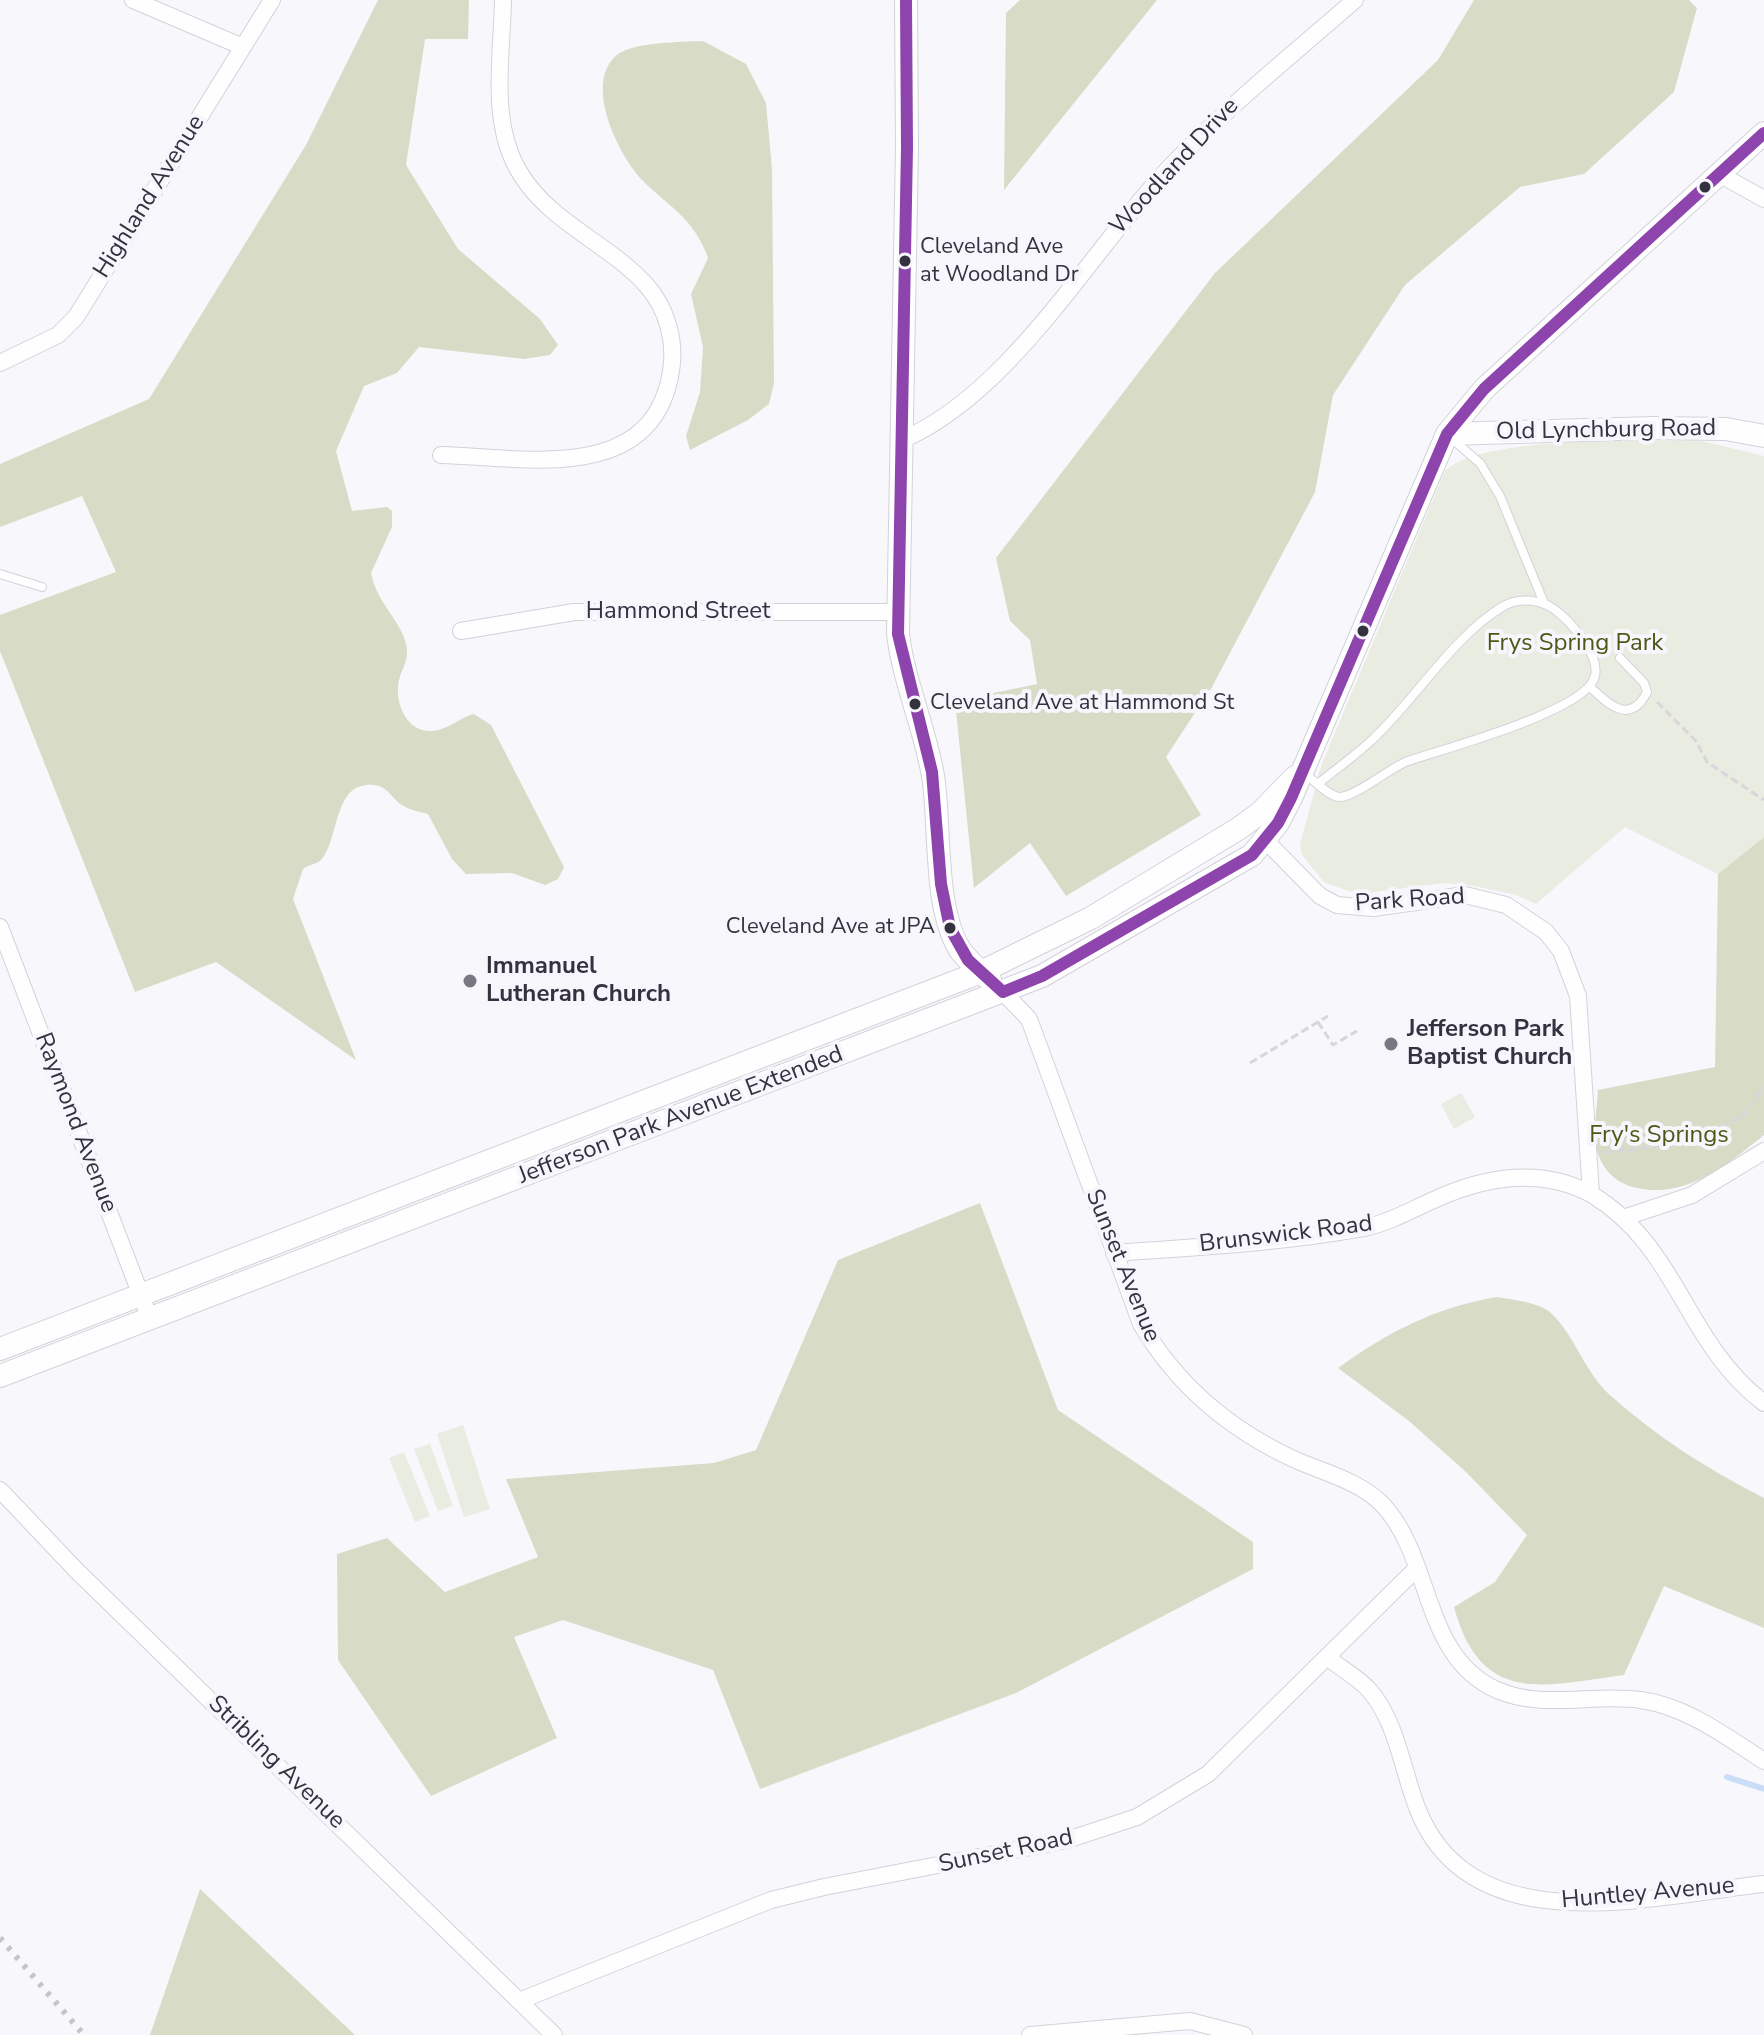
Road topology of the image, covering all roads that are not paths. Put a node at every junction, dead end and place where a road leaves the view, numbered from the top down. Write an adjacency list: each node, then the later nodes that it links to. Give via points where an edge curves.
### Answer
1 (133, 0): 6 (street)
2 (272, 0): 6 (street, Highland Avenue)
3 (503, 0): 14 (street, via 501,108 509,151 534,193 645,284 667,320 673,363 653,418 613,448 566,461)
4 (906, 0): 13 (street)
5 (1355, 0): 13 (street, Woodland Drive, via 1198,138 967,400)
6 (243, 47): 10 (street, Highland Avenue, via 76,317 58,335)
7 (1764, 133): 8 (street, Jefferson Park Avenue Extended)
8 (1719, 174): 9 (street); 11 (street, Jefferson Park Avenue Extended, via 1484,389)
9 (1764, 199)
10 (0, 363)
11 (1447, 434): 12 (street, Old Lynchburg Road, via 1655,428 1726,429); 17 (lane, via 1480,463 1500,496); 22 (street, Jefferson Park Avenue Extended)
12 (1764, 436)
13 (902, 440): 18 (street)
14 (441, 455)
15 (0, 574): 16 (lane)
16 (42, 587)
17 (1544, 603): 21 (lane, via 1594,657 1596,677); 22 (lane, via 1530,600 1502,607 1374,738)
18 (898, 612): 19 (street, Hammond Street, via 574,612); 25 (street, via 905,679 933,775 943,891 960,949)
19 (461, 631)
20 (1620, 658): 21 (lane, via 1647,692 1634,707 1614,710)
21 (1590, 687): 22 (lane, via 1553,711 1404,762 1346,796 1334,796)
22 (1310, 777): 23 (street, Jefferson Park Avenue Extended); 25 (street, Jefferson Park Avenue Extended, via 1238,829 1091,918)
23 (1266, 841): 26 (street, Jefferson Park Avenue Extended, via 1232,868 1042,976); 30 (street, Park Road, via 1320,896 1337,905 1373,908 1465,895 1506,905 1546,932 1561,951 1578,996)
24 (0, 927): 33 (street, Raymond Avenue)
25 (981, 972): 26 (street); 28 (street, Jefferson Park Avenue Extended)
26 (1003, 992): 29 (street, Jefferson Park Avenue Extended); 32 (street, Sunset Avenue, via 1029,1019)
27 (1764, 1151): 31 (street, via 1692,1195)
28 (487, 1163): 29 (lane); 33 (street, Jefferson Park Avenue Extended)
29 (497, 1187): 34 (street, Jefferson Park Avenue Extended)
30 (1591, 1194): 31 (street); 32 (street, Brunswick Road, via 1550,1178 1513,1177 1459,1190 1394,1220 1365,1227)
31 (1626, 1217): 37 (street, via 1659,1258 1715,1355)
32 (1114, 1253): 39 (street, Sunset Avenue, via 1141,1324 1176,1375 1266,1447 1367,1492 1395,1519)
33 (142, 1294): 34 (street, Raymond Avenue); 35 (street, Jefferson Park Avenue Extended)
34 (150, 1319): 36 (street, Jefferson Park Avenue Extended)
35 (0, 1349)
36 (0, 1376)
37 (1764, 1403)
38 (0, 1490): 43 (street, Stribling Avenue)
39 (1417, 1568): 40 (street, Sunset Road); 41 (street, Sunset Avenue, via 1451,1652 1486,1685 1514,1697 1540,1700 1598,1697 1660,1703 1712,1726)
40 (1327, 1657): 42 (street, Huntley Avenue, via 1371,1692 1391,1730 1423,1823 1439,1845 1455,1866 1498,1891 1546,1902 1586,1902); 43 (street, Sunset Road, via 1208,1774 1137,1817 1067,1840 771,1900)
41 (1764, 1761)
42 (1764, 1884)
43 (519, 2001): 44 (street, Stribling Avenue)
44 (554, 2035)
45 (1030, 2035): 46 (street, via 1190,2021)
46 (1244, 2035)

